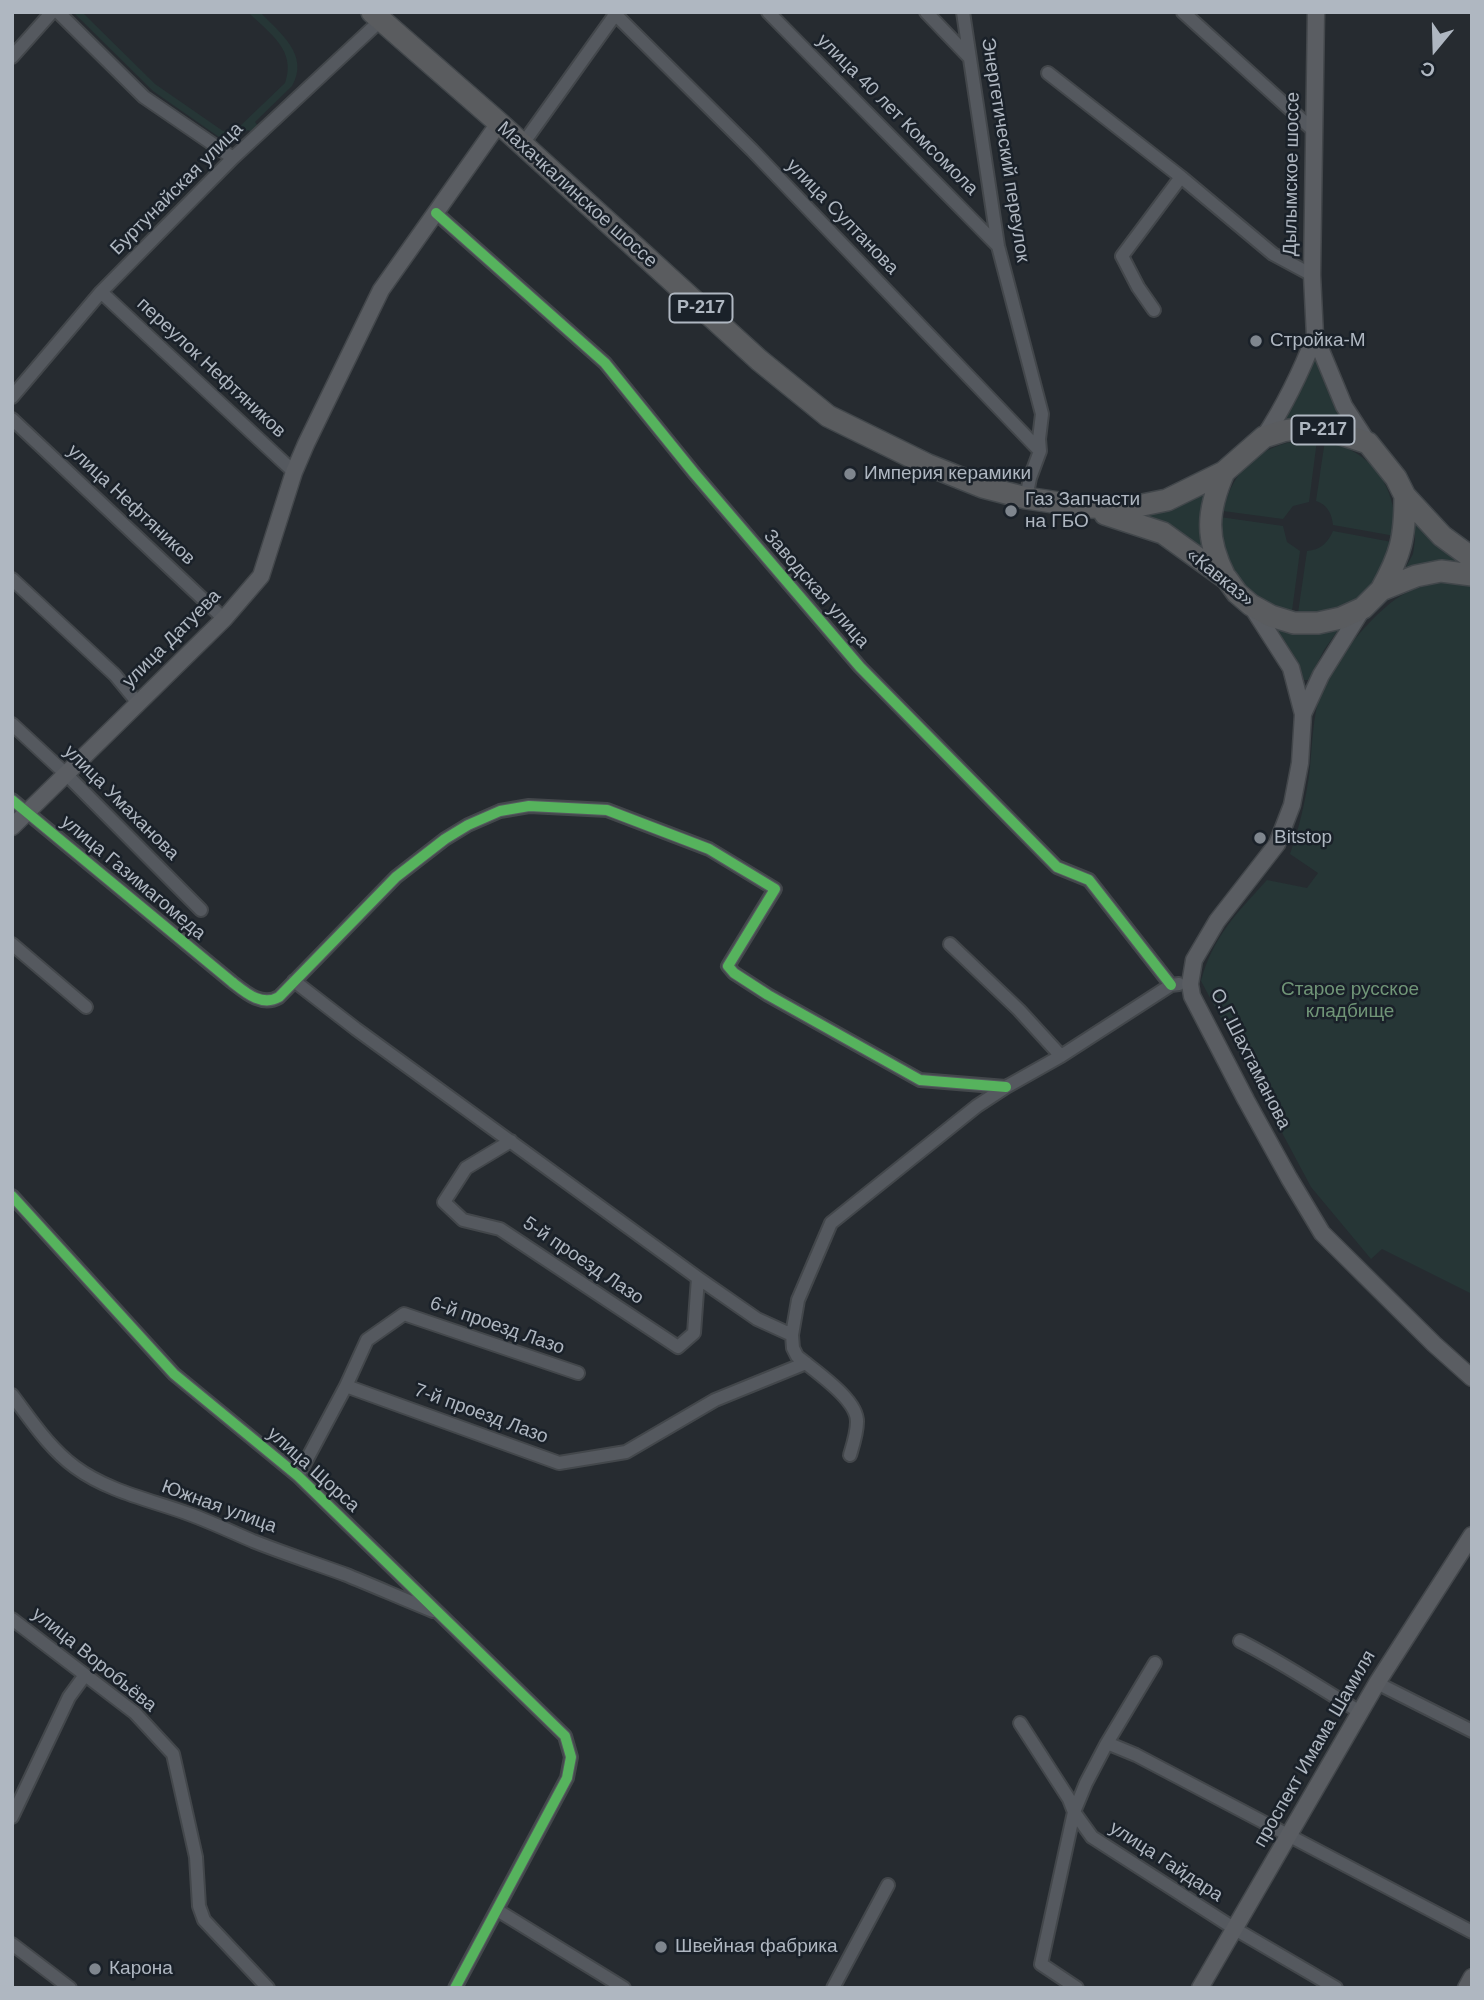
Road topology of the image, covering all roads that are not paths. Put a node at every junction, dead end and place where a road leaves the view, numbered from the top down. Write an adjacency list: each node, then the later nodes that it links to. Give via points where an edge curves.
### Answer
1 (52, 12): 10 (street)
2 (58, 12): 16 (street, via 144,97)
3 (768, 12): 19 (street, улица 40 лет Комсомола)
4 (926, 12): 11 (street)
5 (963, 12): 11 (street, Энергетический переулок)
6 (1183, 12): 14 (street)
7 (1316, 12): 14 (main road, Дылымское шоссе)
8 (615, 13): 15 (street); 28 (street, улица Султанова)
9 (377, 16): 13 (highway, Махачкалинское шоссе / Р-217); 16 (street, Буртунайская улица)
10 (12, 57)
11 (970, 58): 19 (street, Энергетический переулок)
12 (1048, 73): 17 (street)
13 (499, 123): 15 (highway, Махачкалинское шоссе / Р-217); 18 (main road, улица Датуева)
14 (1313, 130): 20 (main road, Дылымское шоссе)
15 (522, 145): 32 (highway, Махачкалинское шоссе / Р-217, via 759,360 828,416 928,465)
16 (233, 158): 21 (street, Буртунайская улица)
17 (1181, 177): 20 (street, via 1273,254); 22 (street, via 1122,256)
18 (436, 213): 29 (main road, улица Датуева, via 381,290); 54 (street, Заводская улица, via 605,363 860,667 1057,867 1089,880)
19 (998, 246): 28 (street, Энергетический переулок, via 1042,414)
20 (1312, 275): 23 (main road, Дылымское шоссе)
21 (101, 292): 24 (street, Буртунайская улица); 29 (street, переулок Нефтяников)
22 (1154, 310)
23 (1315, 336): 26 (main road, Р-217, via 1286,403); 27 (main road, Р-217, via 1344,406)
24 (12, 397)
25 (12, 419): 41 (street, улица Нефтяников)
26 (1264, 437): 27 (highway, Махачкалинское шоссе / Р-217, via 1308,428); 30 (highway, Махачкалинское шоссе / Р-217)
27 (1368, 443): 31 (highway, Р-217)
28 (1040, 451): 32 (street, Энергетический переулок)
29 (294, 472): 41 (main road, улица Датуева, via 261,576)
30 (1224, 472): 33 (highway, Махачкалинское шоссе / Р-217, via 1149,505); 37 (highway, Р-217, via 1211,513 1211,536)
31 (1405, 496): 34 (highway, Р-217, via 1442,536); 38 (highway, Р-217, via 1402,541)
32 (1026, 498): 33 (highway, Махачкалинское шоссе / Р-217)
33 (1086, 507): 37 (highway, «Кавказ» / Р-217, via 1163,533)
34 (1472, 558)
35 (1472, 575): 38 (highway, «Кавказ» / Р-217, via 1441,571)
36 (12, 579): 42 (street, via 115,675)
37 (1227, 579): 39 (highway, «Кавказ» / Р-217)
38 (1381, 590): 40 (highway, «Кавказ» / Р-217)
39 (1251, 605): 40 (highway, «Кавказ» / Р-217, via 1294,623 1318,623); 43 (main road, Р-217, via 1291,668)
40 (1363, 608): 43 (main road, Р-217, via 1321,675)
41 (224, 619): 42 (main road, улица Датуева)
42 (138, 703): 45 (main road, улица Датуева)
43 (1303, 714): 53 (main road, О.Г.Шахтаманова, via 1292,805 1277,844 1217,921 1195,960)
44 (12, 724): 45 (street, улица Умаханова)
45 (67, 775): 47 (main road, улица Датуева); 49 (street, улица Умаханова)
46 (12, 800): 47 (street, улица Газимагомеда)
47 (27, 813): 48 (main road, улица Датуева); 52 (street, улица Газимагомеда, via 256,998 268,1002)
48 (12, 827)
49 (201, 910)
50 (12, 944): 55 (street)
51 (950, 944): 56 (street)
52 (294, 981): 57 (street, via 396,877 468,825 500,811 529,806 607,810 709,849 775,889 728,966 734,973 920,1080); 58 (street)
53 (1190, 984): 54 (street); 64 (main road, О.Г.Шахтаманова, via 1246,1100 1322,1233)
54 (1171, 985): 56 (street)
55 (86, 1007)
56 (1060, 1056): 57 (street)
57 (1006, 1087): 61 (street, via 831,1223 798,1300)
58 (511, 1141): 60 (street); 60 (street, 5-й проезд Лазо, via 466,1168 444,1202 463,1220 500,1229 678,1347 694,1333)
59 (12, 1196): 68 (street, улица Щорса, via 174,1374)
60 (698, 1278): 61 (street, via 757,1319)
61 (792, 1335): 62 (street, via 793,1348)
62 (806, 1363): 65 (street, 7-й проезд Лазо, via 715,1400 626,1452 559,1463); 67 (street, via 856,1412)
63 (578, 1373): 65 (street, 6-й проезд Лазо, via 404,1314 367,1340)
64 (1472, 1378)
65 (346, 1386): 68 (street)
66 (12, 1395): 70 (street, Южная улица, via 64,1458 103,1483)
67 (850, 1455)
68 (298, 1476): 70 (street, улица Щорса)
69 (1472, 1535): 75 (main road, проспект Имама Шамиля)
70 (440, 1614): 84 (street, улица Щорса, via 565,1736 571,1756 567,1778)
71 (12, 1619): 74 (street, улица Воробьёва)
72 (1240, 1641): 76 (street)
73 (1155, 1663): 79 (street)
74 (85, 1675): 81 (street, via 69,1697); 90 (street, улица Воробьёва, via 135,1713 173,1754 196,1857 204,1920)
75 (1377, 1683): 76 (main road, проспект Имама Шамиля); 78 (street)
76 (1360, 1712): 82 (main road, проспект Имама Шамиля)
77 (1020, 1723): 80 (street, улица Гайдара)
78 (1472, 1731)
79 (1108, 1743): 80 (street); 82 (street)
80 (1074, 1812): 85 (street, улица Гайдара, via 1092,1838); 94 (street, via 1041,1964)
81 (12, 1817)
82 (1289, 1836): 85 (main road, проспект Имама Шамиля); 86 (street)
83 (888, 1885): 93 (street)
84 (498, 1910): 91 (street); 92 (street)
85 (1235, 1929): 95 (main road, проспект Имама Шамиля); 96 (street, улица Гайдара)
86 (1472, 1932)
87 (12, 1944): 89 (street)
88 (1472, 1977): 97 (main road)
89 (71, 1988)
90 (268, 1988)
91 (454, 1988)
92 (624, 1988)
93 (834, 1988)
94 (1077, 1988)
95 (1200, 1988)
96 (1336, 1988)
97 (1466, 1988)

